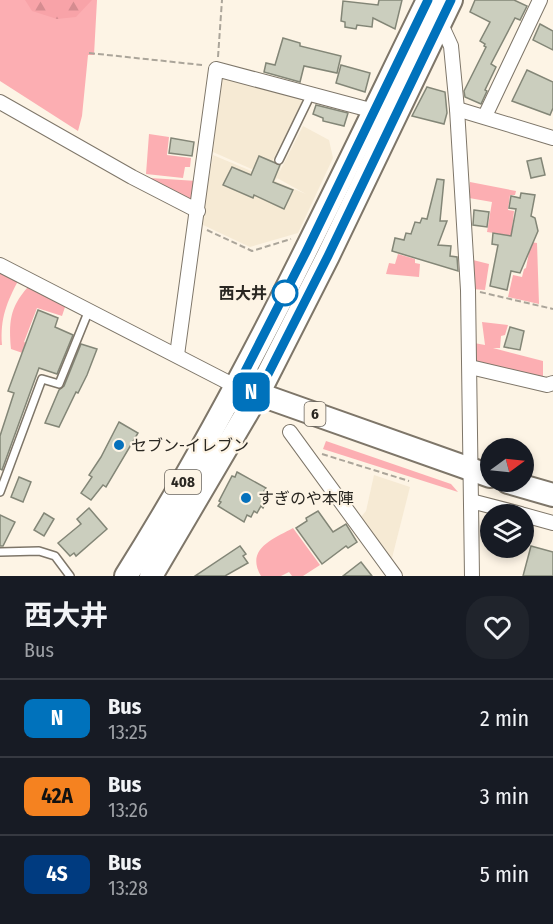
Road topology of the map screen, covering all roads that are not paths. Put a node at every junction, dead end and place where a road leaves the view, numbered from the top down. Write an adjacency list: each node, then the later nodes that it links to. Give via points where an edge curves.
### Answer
1 (428, 0): 8 (highway, 408)
2 (451, 0): 4 (highway, 408)
3 (540, 0): 9 (street)
4 (440, 22): 7 (street, via 450,46); 18 (highway, 408, via 328,256)
5 (311, 94): 8 (street); 11 (lane); 12 (street, via 216,69)
6 (0, 102): 12 (street)
7 (458, 109): 9 (street); 16 (street)
8 (374, 111): 18 (highway, 408, via 306,252)
9 (484, 116): 10 (street)
10 (553, 138)
11 (279, 160)
12 (197, 218): 15 (street)
13 (0, 265): 14 (street)
14 (89, 310): 15 (street); 22 (lane, via 59,384 42,379)
15 (177, 355): 18 (street)
16 (470, 367): 17 (street, via 547,385); 20 (street)
17 (553, 383)
18 (248, 390): 20 (highway, 6); 30 (highway, 408, via 180,488); 31 (highway, 408)
19 (290, 432): 32 (street)
20 (480, 473): 24 (street)
21 (534, 490): 23 (highway)
22 (0, 492)
23 (553, 495)
24 (471, 501): 25 (street); 33 (street)
25 (482, 504)
26 (534, 518): 27 (street)
27 (553, 523)
28 (0, 552): 29 (lane, via 39,551 55,556)
29 (70, 576)
30 (126, 576)
31 (151, 576)
32 (395, 576)
33 (472, 576)

